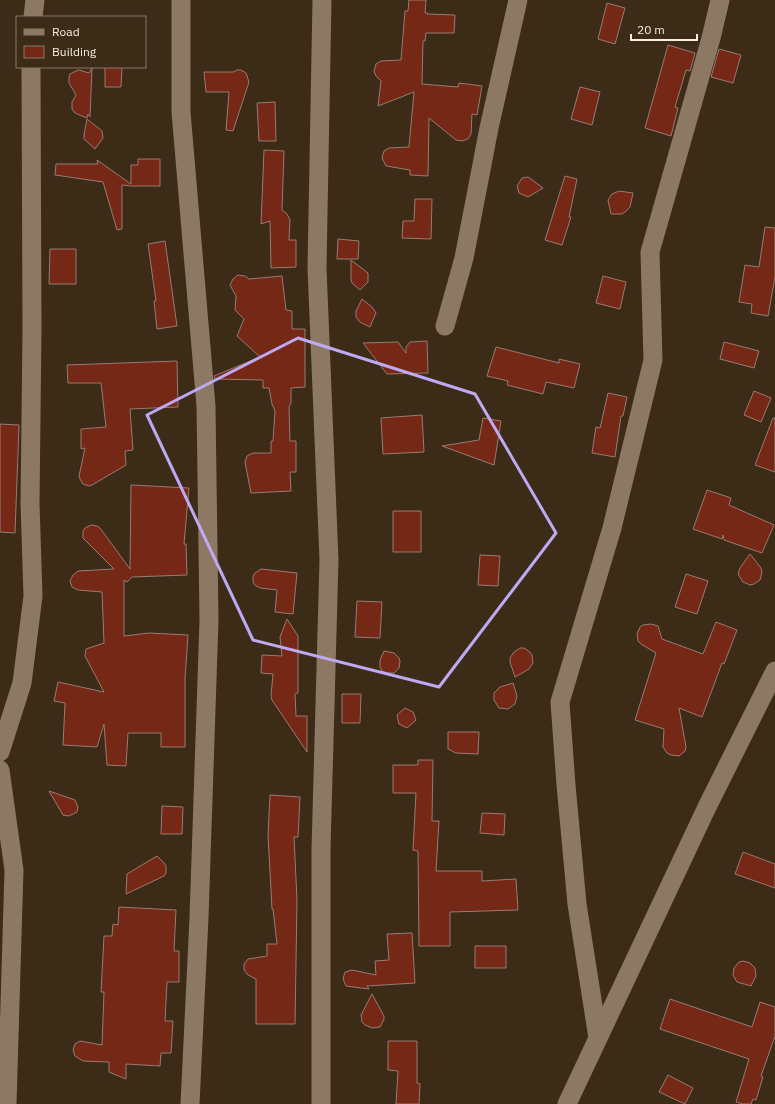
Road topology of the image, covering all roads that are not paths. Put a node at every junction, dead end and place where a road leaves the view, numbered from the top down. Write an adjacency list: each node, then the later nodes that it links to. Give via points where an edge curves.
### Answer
1 (35, 0): 6 (street)
2 (181, 0): 14 (street, via 181,112 206,406 209,620)
3 (322, 0): 15 (street, via 317,268 329,560 321,848)
4 (518, 0): 8 (street, via 489,128 464,258)
5 (720, 0): 12 (street, via 650,252 653,360 612,528 560,702 577,904)
6 (32, 16)
7 (31, 68): 10 (street, via 30,503 33,596 22,683)
8 (445, 326)
9 (775, 671): 12 (street, via 707,807)
10 (0, 752)
11 (0, 770): 13 (street, via 14,870)
12 (598, 1038): 16 (street)
13 (7, 1104)
14 (190, 1104)
15 (321, 1104)
16 (567, 1104)

